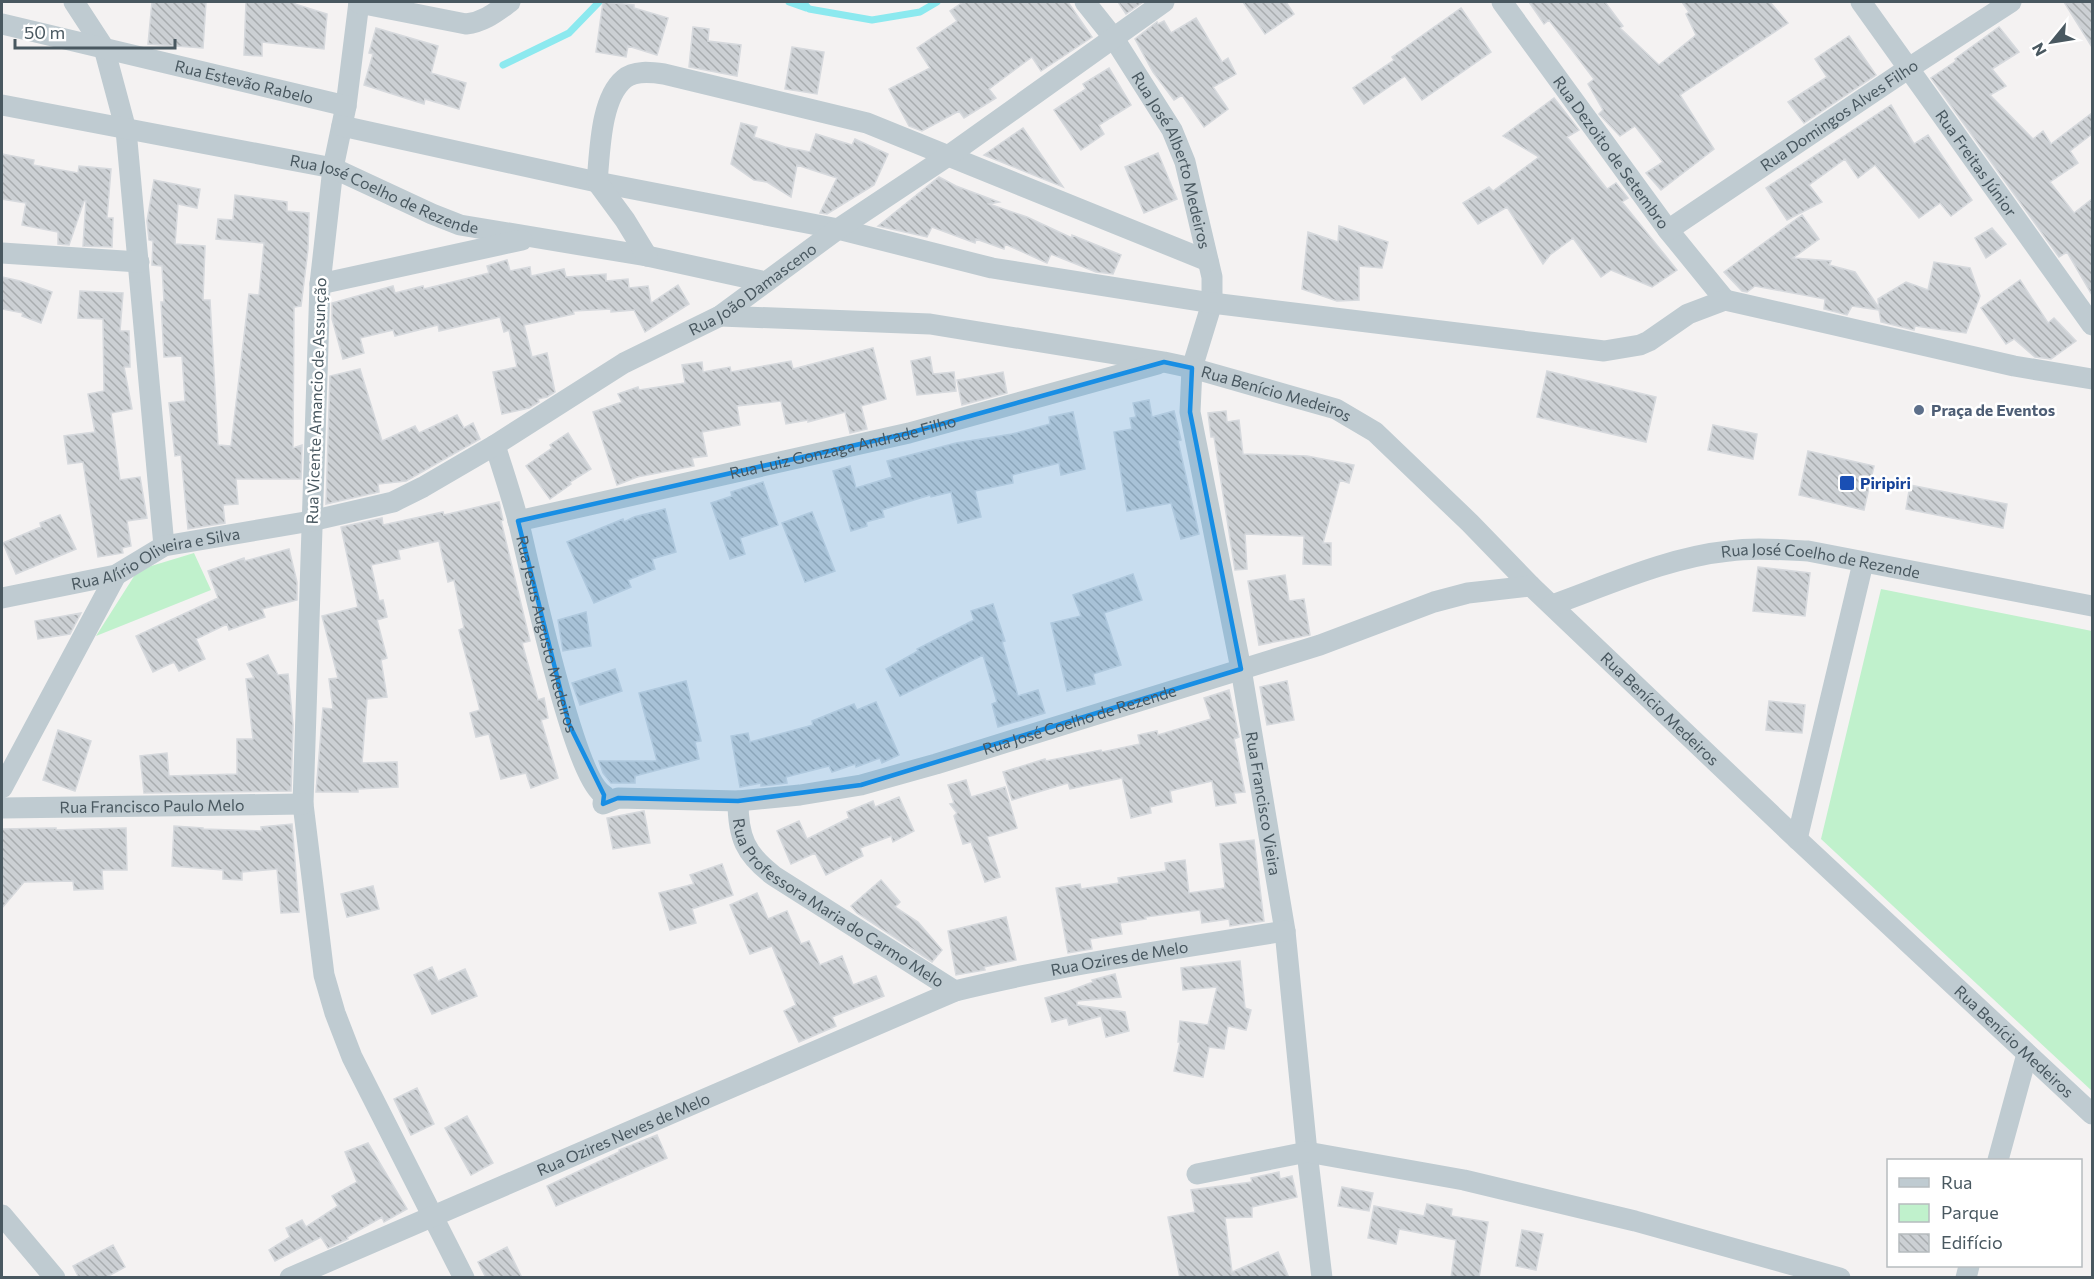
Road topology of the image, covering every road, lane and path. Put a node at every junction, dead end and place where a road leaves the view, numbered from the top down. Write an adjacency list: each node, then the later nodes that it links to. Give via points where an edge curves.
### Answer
1 (74, 2): 11 (street)
2 (359, 2): 3 (street, via 466,24 477,23); 14 (street, Rua Vicente Amancio de Assunção)
3 (510, 2)
4 (1085, 2): 10 (street, Rua José Alberto Medeiros)
5 (1164, 2): 10 (street, Rua João Damasceno)
6 (1502, 2): 20 (street, Rua Dezoito de Setembro)
7 (1861, 2): 12 (street, Rua Freitas Júnior)
8 (2011, 2): 12 (street, Rua Domingos Alves Filho)
9 (2, 24): 11 (street, Rua Estevão Rabelo)
10 (1113, 37): 16 (street, Rua João Damasceno); 24 (street, Rua José Alberto Medeiros, via 1172,130 1185,162)
11 (104, 48): 14 (street, Rua Estevão Rabelo); 15 (street)
12 (1909, 68): 20 (street, Rua Domingos Alves Filho); 31 (street, Rua Freitas Júnior)
13 (2, 105): 15 (street, Rua José Coelho de Rezende)
14 (344, 116): 17 (street, Rua Vicente Amancio de Assunção); 18 (street, Rua Estevão Rabelo)
15 (126, 130): 17 (street, Rua José Coelho de Rezende); 25 (street)
16 (948, 156): 18 (street, via 867,123 644,71 624,78 614,91 606,110); 19 (street, Rua João Damasceno); 24 (street)
17 (333, 168): 21 (street, Rua José Coelho de Rezende, via 460,225); 27 (street, Rua Vicente Amancio de Assunção)
18 (597, 182): 19 (street, Rua Estevão Rabelo); 23 (street)
19 (838, 229): 26 (street, Rua João Damasceno); 29 (street, Rua Estevão Rabelo, via 993,268)
20 (1668, 230): 28 (street, Rua Dezoito de Setembro)
21 (531, 238): 23 (street, Rua José Coelho de Rezende); 27 (street)
22 (2, 253): 25 (street)
23 (647, 256): 26 (street, Rua José Coelho de Rezende)
24 (1209, 261): 29 (street, Rua José Alberto Medeiros)
25 (139, 262): 39 (street)
26 (766, 282): 30 (street, Rua João Damasceno)
27 (320, 284): 37 (street, Rua Vicente Amancio de Assunção)
28 (1725, 300): 29 (street, Rua Estevão Rabelo, via 1688,314 1640,345 1604,351); 35 (street)
29 (1212, 303): 32 (street, Rua José Alberto Medeiros)
30 (720, 316): 33 (street, Rua Benício Medeiros, via 930,324); 36 (street, Rua João Damasceno, via 624,363)
31 (2092, 325)
32 (1202, 334): 34 (street, Rua Francisco Vieira)
33 (1164, 362): 34 (street, Rua Benício Medeiros); 38 (street, Rua Luiz Gonzaga Andrade Filho, via 909,433)
34 (1192, 368): 42 (street, Rua Benício Medeiros, via 1336,409 1375,432); 46 (street, Rua Francisco Vieira, via 1190,412)
35 (2092, 380)
36 (495, 446): 37 (street, Rua João Damasceno, via 393,502); 38 (street, Rua Jesus Augusto Medeiros)
37 (311, 521): 39 (street, Rua Alírio Oliveira e Silva); 50 (street, Rua Vicente Amancio de Assunção)
38 (518, 521): 48 (street, Rua Jesus Augusto Medeiros, via 569,724 595,786 604,795 603,804)
39 (164, 546): 41 (street, Rua Alírio Oliveira e Silva)
40 (1863, 563): 44 (street, Rua José Coelho de Rezende, via 1808,551 1728,550 1659,566); 45 (street, Rua José Coelho de Rezende); 52 (street)
41 (116, 575): 43 (street, Rua Alírio Oliveira e Silva); 47 (street)
42 (1531, 586): 44 (street, Rua Benício Medeiros); 46 (street, Rua José Coelho de Rezende, via 1434,603)
43 (2, 598)
44 (1552, 605): 52 (street, Rua Benício Medeiros)
45 (2092, 606)
46 (1241, 669): 49 (street, Rua José Coelho de Rezende, via 861,785); 53 (street, Rua Francisco Vieira)
47 (2, 788)
48 (618, 798): 49 (street, Rua José Coelho de Rezende)
49 (738, 801): 54 (street, Rua Professora Maria do Carmo Melo, via 741,835 759,864)
50 (303, 804): 51 (street, Rua Francisco Paulo Melo); 61 (street, Rua Vicente Amancio de Assunção, via 324,975 335,1013 352,1057)
51 (2, 808)
52 (1797, 839): 55 (street, Rua Benício Medeiros)
53 (1285, 931): 54 (street, Rua Ozires de Melo, via 1091,963); 57 (street, Rua Francisco Vieira)
54 (955, 991): 61 (street, Rua Ozires Neves de Melo)
55 (2027, 1054): 56 (street, Rua Benício Medeiros); 58 (street)
56 (2092, 1114)
57 (1307, 1152): 59 (street); 65 (street, Rua Francisco Vieira); 66 (street, via 1464,1180 1635,1221)
58 (1999, 1159)
59 (1197, 1174)
60 (2, 1215): 62 (street)
61 (433, 1217): 63 (street, Rua Ozires Neves de Melo); 64 (street, Rua Vicente Amancio de Assunção)
62 (55, 1278)
63 (290, 1278)
64 (464, 1278)
65 (1322, 1278)
66 (1840, 1278)

